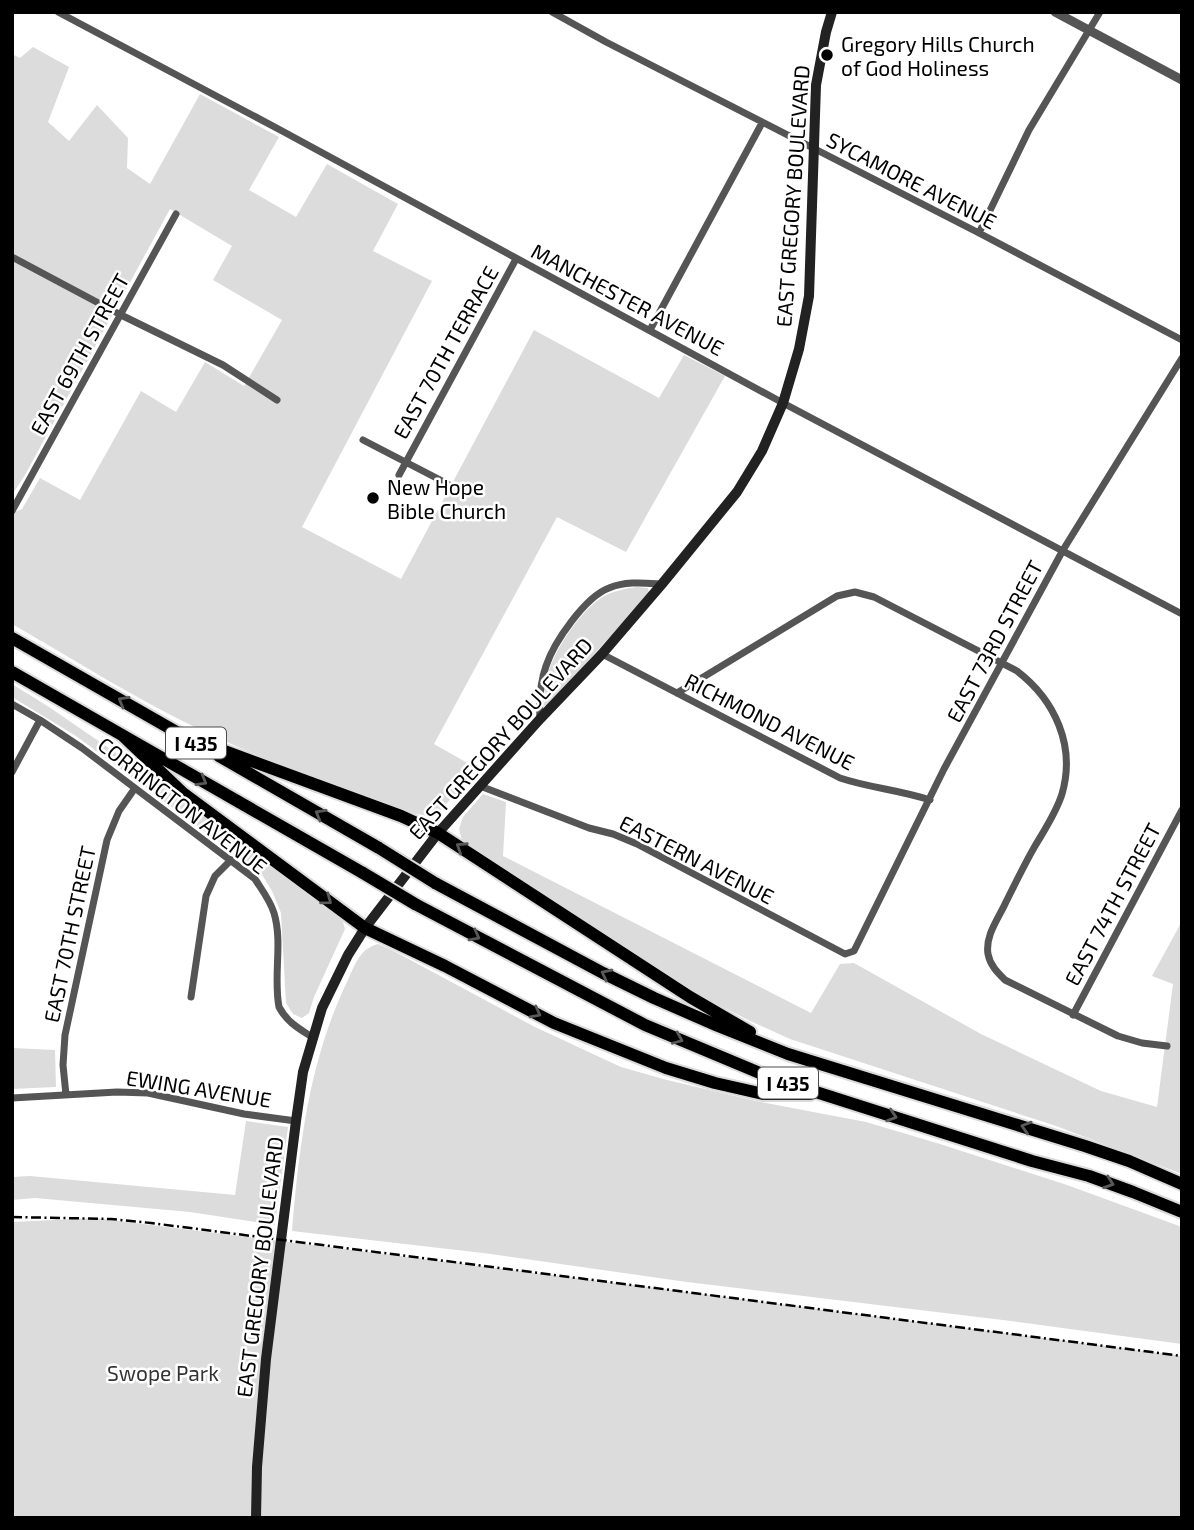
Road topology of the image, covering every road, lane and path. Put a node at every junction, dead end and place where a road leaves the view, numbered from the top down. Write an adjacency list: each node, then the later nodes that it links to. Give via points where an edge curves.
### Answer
1 (58, 12): 13 (street, MANCHESTER AVENUE)
2 (552, 12): 8 (street, SYCAMORE AVENUE)
3 (832, 12): 9 (main road, EAST GREGORY BOULEVARD, via 816,85)
4 (1055, 12): 6 (street)
5 (1100, 12): 6 (street)
6 (1089, 31): 7 (street); 11 (street, via 1029,130)
7 (1182, 80)
8 (762, 123): 9 (street, SYCAMORE AVENUE); 15 (street)
9 (814, 150): 11 (street, SYCAMORE AVENUE); 19 (main road, EAST GREGORY BOULEVARD, via 809,296)
10 (176, 214): 14 (street, EAST 69TH STREET)
11 (978, 233): 16 (street, SYCAMORE AVENUE)
12 (12, 257): 14 (street)
13 (516, 259): 15 (street, MANCHESTER AVENUE); 21 (street, EAST 70TH TERRACE)
14 (121, 315): 18 (street, via 223,365); 24 (street, EAST 69TH STREET)
15 (650, 330): 19 (street, MANCHESTER AVENUE)
16 (1182, 340)
17 (1182, 358): 25 (street, EAST 73RD STREET)
18 (277, 400)
19 (783, 403): 25 (street, MANCHESTER AVENUE); 26 (main road, EAST GREGORY BOULEVARD, via 737,492)
20 (363, 440): 21 (street)
21 (406, 462): 22 (street, EAST 70TH TERRACE); 23 (street)
22 (399, 475)
23 (448, 484)
24 (12, 511)
25 (1063, 550): 27 (street, MANCHESTER AVENUE); 30 (street, EAST 73RD STREET)
26 (662, 584): 29 (main road, EAST GREGORY BOULEVARD); 34 (street, via 607,588 580,609 547,663)
27 (1182, 614)
28 (12, 638): 37 (highway, I 435, one-way to 28)
29 (602, 654): 32 (street, RICHMOND AVENUE); 34 (main road, EAST GREGORY BOULEVARD)
30 (1002, 663): 32 (street, via 874,597 855,592 837,596); 41 (street, EAST 73RD STREET); 48 (street, via 1029,680 1051,707 1063,735 1066,769 1055,810 991,933 988,956 1005,980)
31 (12, 673): 36 (highway, I 435)
32 (677, 693): 41 (street, RICHMOND AVENUE, via 840,778)
33 (12, 705): 35 (street, CORRINGTON AVENUE)
34 (540, 719): 39 (main road, EAST GREGORY BOULEVARD)
35 (40, 720): 38 (street); 40 (street, CORRINGTON AVENUE)
36 (122, 735): 45 (highway, one-way to 45, via 183,793); 53 (highway, I 435, one-way to 53, bridge, via 415,904 645,1025)
37 (189, 738): 43 (highway); 51 (highway, I 435, one-way to 37, bridge, via 591,967 435,883)
38 (12, 772)
39 (480, 786): 43 (main road, EAST GREGORY BOULEVARD); 46 (street, EASTERN AVENUE, via 637,844 845,954)
40 (135, 788): 44 (street, CORRINGTON AVENUE); 52 (street, EAST 70TH STREET, via 118,811 107,840 65,1035)
41 (930, 800): 46 (street, EAST 73RD STREET)
42 (1182, 810): 48 (street, EAST 74TH STREET)
43 (438, 832): 45 (main road, EAST GREGORY BOULEVARD); 51 (highway, one-way to 43, via 690,997)
44 (230, 860): 47 (street, via 215,876 206,896); 49 (street, CORRINGTON AVENUE, via 255,879 270,901 277,928 279,1007 289,1023)
45 (365, 928): 49 (main road, EAST GREGORY BOULEVARD, via 333,984); 53 (highway, one-way to 53, via 554,1023 666,1068 764,1094)
46 (854, 951)
47 (191, 997)
48 (1073, 1015): 50 (street, via 1118,1036)
49 (312, 1037): 55 (main road, EAST GREGORY BOULEVARD)
50 (1167, 1046)
51 (788, 1054): 56 (highway, I 435, one-way to 51, via 1085,1146)
52 (66, 1095): 54 (street, EWING AVENUE); 55 (street, EWING AVENUE, via 148,1093)
53 (824, 1095): 57 (highway, I 435, one-way to 57, via 1089,1176)
54 (12, 1098)
55 (296, 1121): 58 (main road, EAST GREGORY BOULEVARD, via 264,1372)
56 (1182, 1184)
57 (1182, 1212)
58 (256, 1518)

